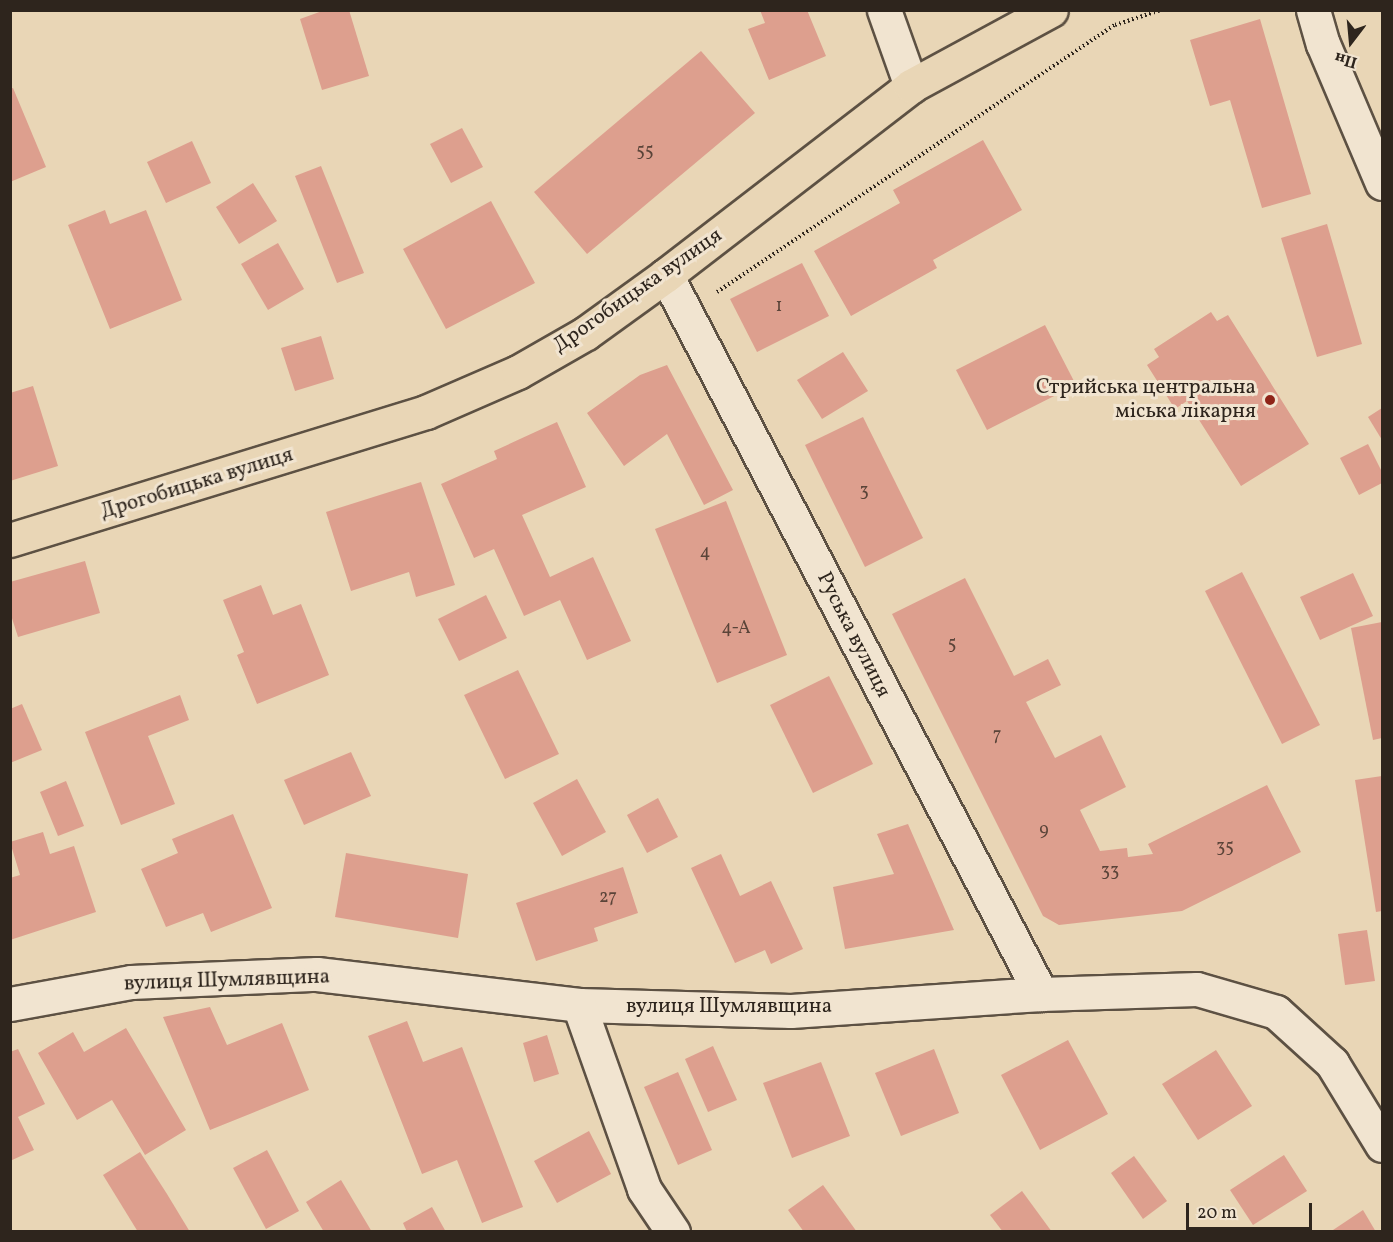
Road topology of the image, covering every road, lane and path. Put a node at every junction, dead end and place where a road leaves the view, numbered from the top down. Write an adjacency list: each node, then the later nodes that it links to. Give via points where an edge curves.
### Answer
1 (884, 10): 5 (street)
2 (1052, 10): 5 (main road, Дрогобицька вулиця)
3 (1161, 10): 8 (path, via 1115,25)
4 (1313, 10): 6 (street, via 1323,44)
5 (911, 86): 7 (main road, Дрогобицька вулиця)
6 (1383, 183)
7 (666, 275): 8 (street, Руська вулиця); 9 (main road, Дрогобицька вулиця, via 586,333 518,372 426,412)
8 (686, 313): 10 (street, Руська вулиця)
9 (10, 540)
10 (1041, 994): 12 (street, вулиця Шумлявщина, via 791,1011); 13 (street, вулиця Шумлявщина, via 1197,989 1276,1012 1332,1063)
11 (10, 1004): 12 (street, вулиця Шумлявщина, via 131,982 317,974)
12 (579, 1005): 14 (street, via 644,1189)
13 (1383, 1145)
14 (673, 1232)

